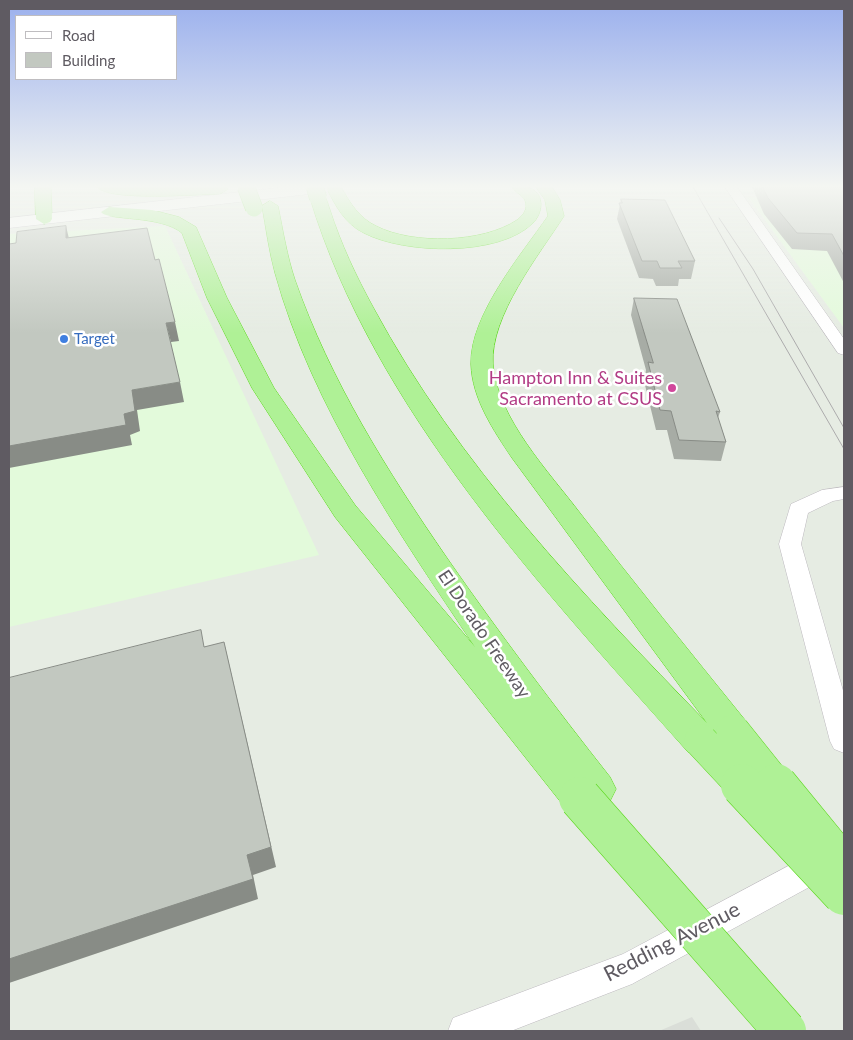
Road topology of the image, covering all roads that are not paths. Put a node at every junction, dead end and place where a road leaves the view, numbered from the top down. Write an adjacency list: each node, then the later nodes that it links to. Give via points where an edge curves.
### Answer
1 (192, 236): 12 (highway, via 216,298 264,388 345,511)
2 (274, 236): 12 (highway, El Dorado Freeway, via 294,302 316,356 371,462)
3 (330, 236): 10 (highway, via 369,322 441,436 509,527 574,604)
4 (388, 236): 5 (highway, via 424,242 468,242)
5 (498, 236)
6 (544, 236): 10 (highway, via 487,331 482,363 490,399 515,443 588,544)
7 (765, 236): 8 (street)
8 (844, 350)
9 (844, 493): 11 (street, via 829,495 798,509 790,544)
10 (717, 736): 14 (highway, bridge); 15 (highway, bridge)
11 (844, 741)
12 (588, 793): 17 (highway, bridge); 18 (highway, El Dorado Freeway)
13 (844, 851): 16 (street, Redding Avenue, via 632,968)
14 (844, 868)
15 (844, 894)
16 (466, 1031)
17 (785, 1031)
18 (792, 1031)

